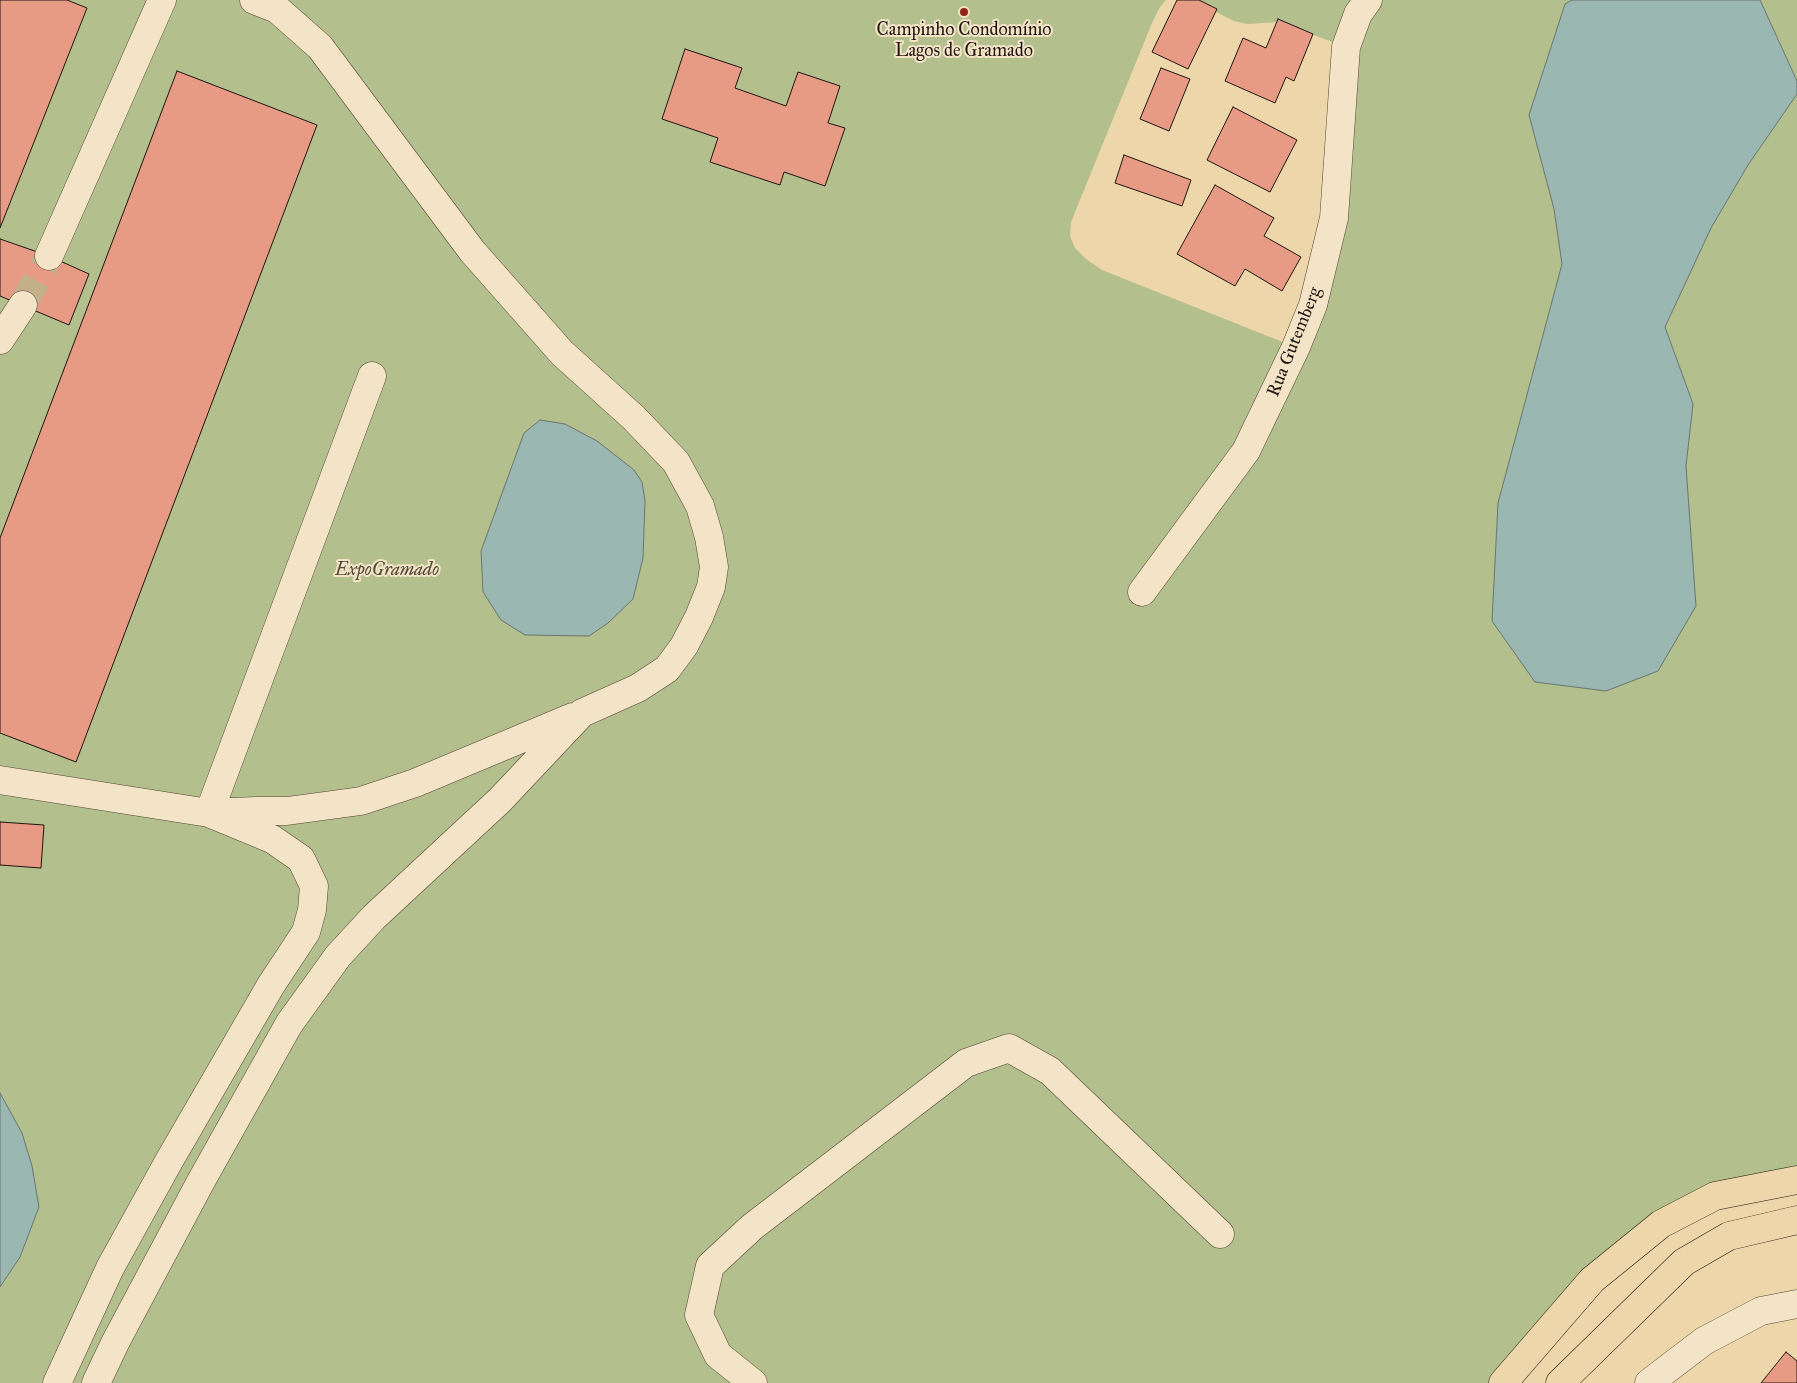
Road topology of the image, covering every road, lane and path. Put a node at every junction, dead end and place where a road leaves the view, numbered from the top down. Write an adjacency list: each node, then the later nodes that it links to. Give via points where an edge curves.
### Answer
1 (162, 0): 4 (street)
2 (254, 0): 9 (street, via 277,9 320,47 472,251 562,353 634,418 676,462 700,506 714,567 711,587 684,646 666,669 638,688)
3 (1368, 0): 8 (street, Rua Gutemberg, via 1358,14 1346,47 1334,218 1313,305 1246,450)
4 (49, 256)
5 (23, 305): 6 (street)
6 (0, 340)
7 (372, 376): 11 (street)
8 (1142, 592)
9 (582, 713): 11 (street, via 415,783 361,800 287,811); 14 (street, via 500,800 374,917 338,956 289,1024)
10 (0, 780): 11 (street)
11 (209, 813): 12 (street, via 272,839 301,859 314,886 312,910 306,932 271,985)
12 (168, 1161): 14 (street); 18 (street, via 110,1268)
13 (1797, 1180): 21 (main road, via 1715,1196 1661,1224 1592,1280)
14 (200, 1183): 19 (street)
15 (1797, 1220): 22 (main road, via 1729,1236 1684,1262)
16 (1220, 1234): 20 (street, via 1050,1071 1009,1048 966,1064 752,1227 710,1266 699,1315 718,1355)
17 (1797, 1304): 23 (street, via 1761,1311 1704,1341)
18 (57, 1383)
19 (96, 1383)
20 (753, 1383)
21 (1503, 1383)
22 (1560, 1383)
23 (1649, 1383)

